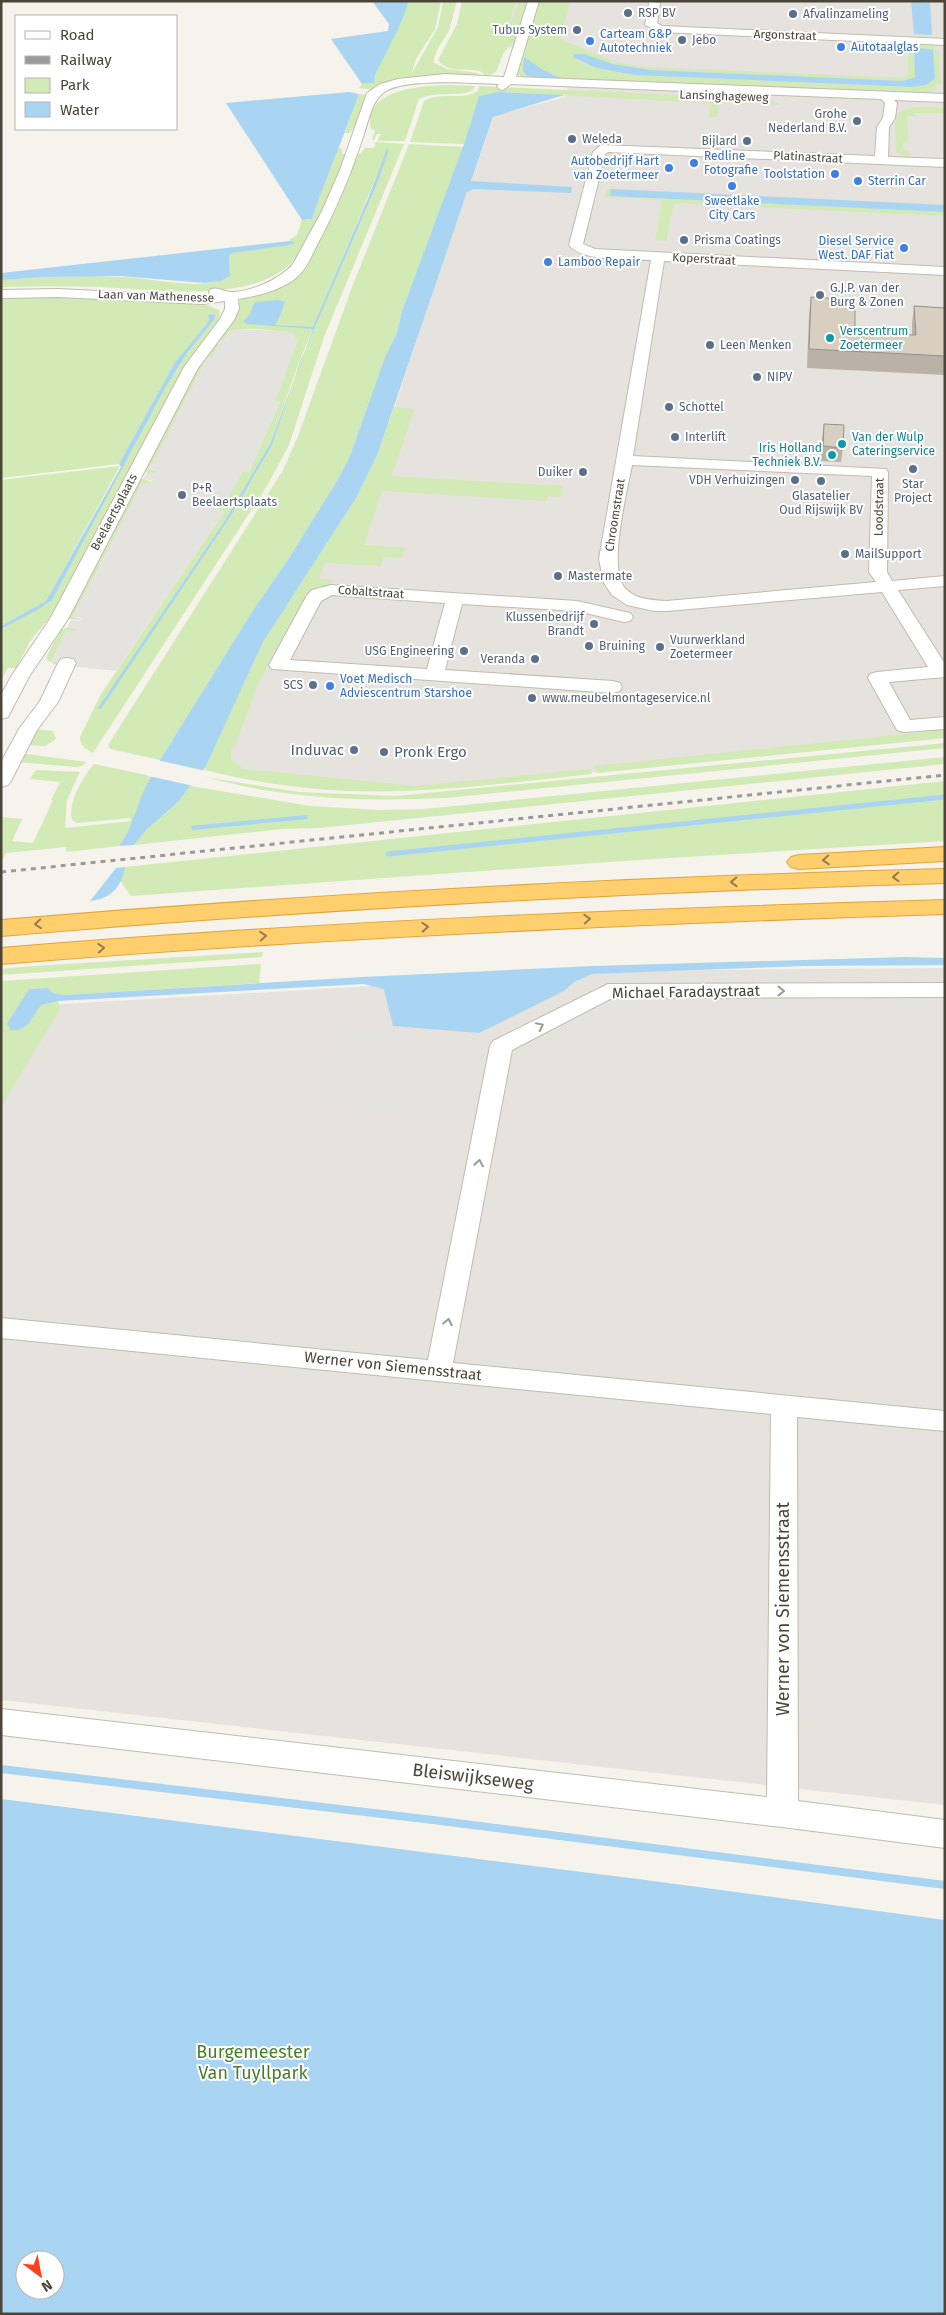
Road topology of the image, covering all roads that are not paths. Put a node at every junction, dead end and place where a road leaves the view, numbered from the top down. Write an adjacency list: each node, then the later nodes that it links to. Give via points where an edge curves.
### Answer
1 (534, 1): 4 (street, via 520,39 521,46)
2 (654, 1): 3 (street, Argonstraat, via 652,25 660,29)
3 (945, 42)
4 (503, 83): 7 (street, Lansinghageweg); 15 (street, Laan van Mathenesse, via 424,84 387,93 370,102 329,211 299,262 266,280)
5 (945, 98): 7 (street, Lansinghageweg)
6 (945, 105): 7 (street, Lansinghageweg)
7 (881, 109): 9 (street)
8 (612, 147): 9 (street, Platinastraat); 11 (street, Koperstraat, via 599,152 576,245 596,253)
9 (881, 160): 10 (street, Platinastraat)
10 (945, 163)
11 (658, 257): 12 (street, Koperstraat); 16 (street, Chroomstraat)
12 (945, 271)
13 (1, 288): 15 (street, Laan van Mathenesse, via 60,287)
14 (1, 294): 15 (street, Laan van Mathenesse)
15 (219, 296): 25 (street, Beelaertsplaats, via 229,313 225,324 191,368 58,619 21,675)
16 (624, 460): 18 (street, Loodstraat, via 880,472 878,572); 18 (street, Chroomstraat, via 608,559 612,582 626,598 637,604 667,606)
17 (945, 581): 18 (street, Chroomstraat)
18 (887, 586): 22 (street)
19 (455, 598): 20 (street, Cobaltstraat, via 577,606); 23 (street); 23 (street, Cobaltstraat, via 323,591 313,599 278,665)
20 (624, 617)
21 (67, 663): 26 (street, via 49,702)
22 (942, 671): 27 (street, via 877,678 904,726)
23 (435, 675): 24 (street, Cobaltstraat)
24 (613, 687)
25 (1, 713): 26 (street)
26 (38, 716): 28 (street)
27 (945, 723)
28 (1, 781)
29 (945, 854): 33 (highway, one-way to 33, via 509,879)
30 (945, 876): 33 (highway, one-way to 33, via 509,892)
31 (945, 907): 32 (highway)
32 (745, 913): 34 (highway); 36 (highway, one-way to 32, via 372,930)
33 (139, 916): 35 (highway, one-way to 35)
34 (945, 919)
35 (1, 928)
36 (1, 956)
37 (945, 990): 39 (street, Michael Faradaystraat, one-way to 37, via 501,1046 608,991)
38 (1, 1328): 39 (street, Werner von Siemensstraat)
39 (439, 1370): 40 (street, Werner von Siemensstraat)
40 (784, 1405): 41 (street, Werner von Siemensstraat); 43 (street, Werner von Siemensstraat)
41 (945, 1421)
42 (1, 1722): 43 (street, Bleiswijkseweg)
43 (782, 1813): 44 (street, Bleiswijkseweg)
44 (945, 1834)

